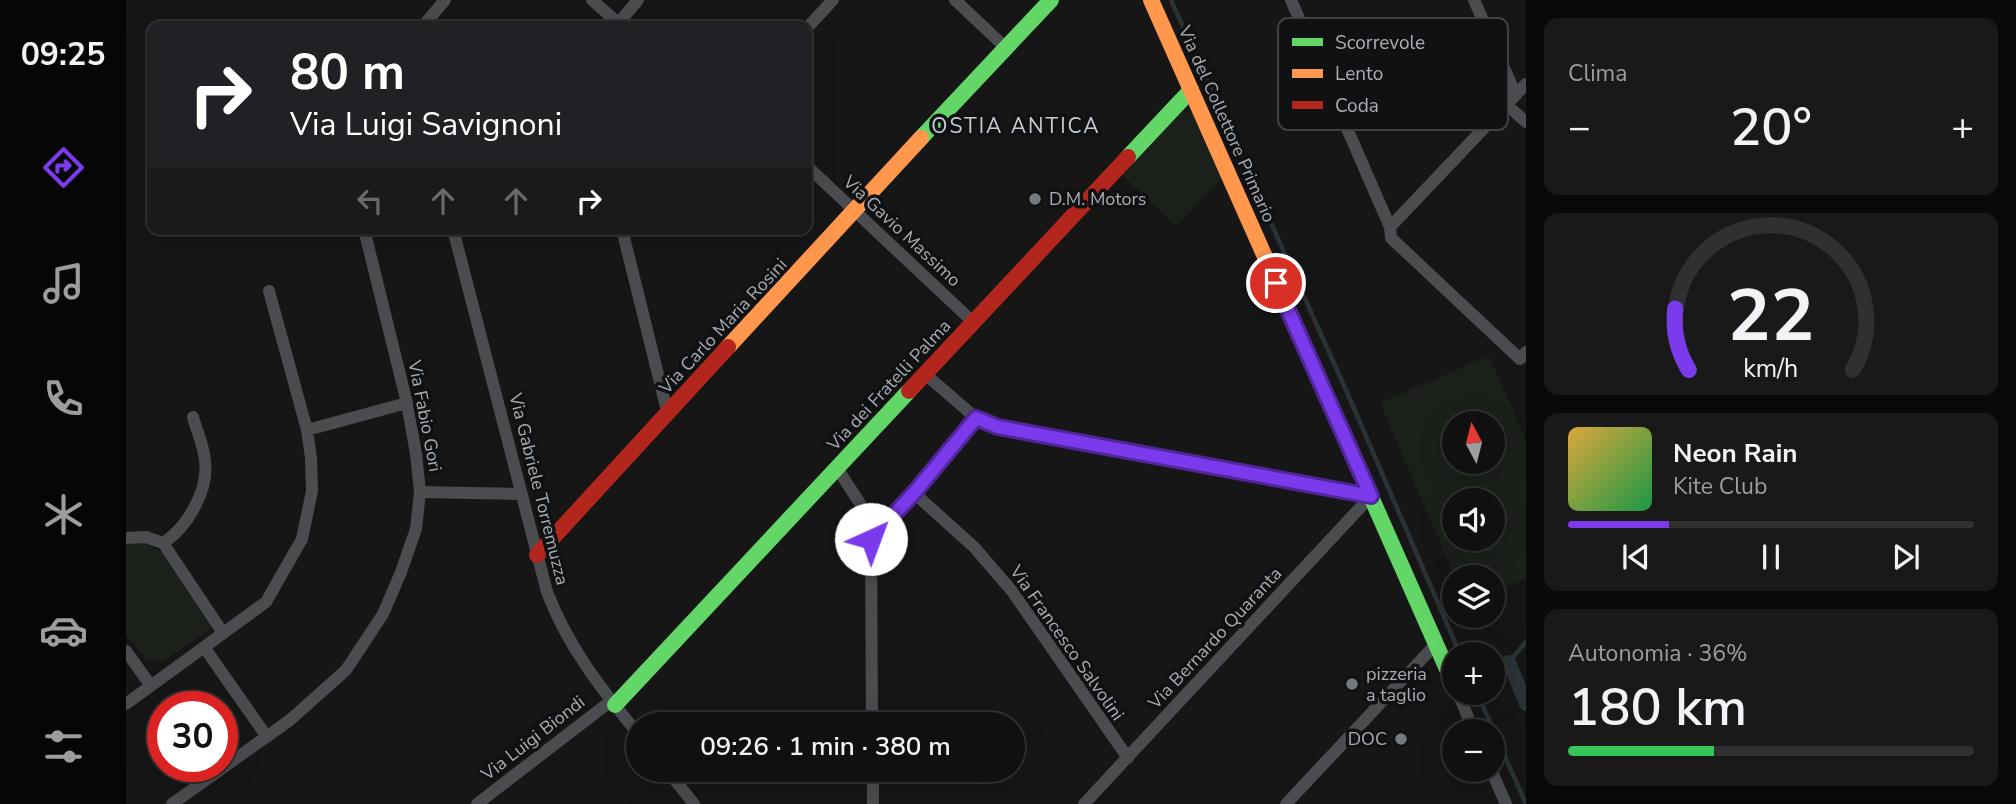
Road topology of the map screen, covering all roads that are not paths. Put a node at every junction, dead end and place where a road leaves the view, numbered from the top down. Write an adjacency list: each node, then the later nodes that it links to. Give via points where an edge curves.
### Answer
1 (445, 0): 12 (street)
2 (592, 0): 13 (street)
3 (638, 0): 14 (street)
4 (833, 0): 15 (street)
5 (955, 0): 16 (street)
6 (1051, 0): 16 (street, Via Carlo Maria Rosini)
7 (1151, 0): 19 (street, Via del Collettore Primario)
8 (1291, 0): 10 (street)
9 (1474, 0): 11 (street)
10 (1299, 18)
11 (1482, 18)
12 (427, 21)
13 (613, 21)
14 (620, 21)
15 (812, 23)
16 (1005, 47): 27 (street, Via Carlo Maria Rosini)
17 (1508, 77): 20 (street)
18 (1526, 84): 20 (street)
19 (1191, 90): 33 (street, Via dei Fratelli Palma); 45 (street, Via del Collettore Primario)
20 (1516, 95): 21 (street)
21 (1508, 104)
22 (1508, 106): 23 (street)
23 (1526, 122)
24 (1348, 130): 28 (street)
25 (1483, 130): 28 (street)
26 (812, 171): 27 (street, Via Gavio Massimo)
27 (855, 211): 33 (street, Via Gavio Massimo); 37 (street, Via Carlo Maria Rosini)
28 (1390, 226): 34 (street, via 1391,238)
29 (365, 235): 36 (street, Via Fabio Gori)
30 (455, 235): 44 (street, Via Gabriele Torremuzza)
31 (623, 235): 37 (street)
32 (269, 290): 40 (street)
33 (974, 322): 35 (street, Via dei Fratelli Palma)
34 (1523, 355)
35 (925, 374): 39 (street); 41 (street, Via dei Fratelli Palma)
36 (407, 403): 40 (street); 42 (street, Via Fabio Gori)
37 (668, 415): 49 (street, Via Carlo Maria Rosini)
38 (194, 417): 48 (street, via 205,480 192,511)
39 (976, 418): 43 (street); 45 (street, via 998,427)
40 (307, 430): 50 (street, via 312,491 303,539 266,601)
41 (837, 468): 47 (street, via 861,505); 56 (street, Via dei Fratelli Palma)
42 (420, 492): 44 (street); 60 (street, Via Fabio Gori, via 416,529 383,614 346,670)
43 (914, 493): 47 (street); 61 (street, Via Francesco Salvolini, via 974,547 1012,591)
44 (522, 494): 49 (street, Via Gabriele Torremuzza)
45 (1371, 496): 51 (street, Via del Collettore Primario); 61 (street, Via Bernardo Quaranta)
46 (126, 538): 48 (street, via 146,537)
47 (871, 539): 58 (street)
48 (163, 543): 50 (street)
49 (537, 555): 56 (street, Via Gabriele Torremuzza, via 558,622)
50 (223, 633): 52 (street)
51 (1435, 645): 54 (street, Via del Collettore Primario); 70 (street)
52 (204, 647): 55 (street); 60 (street)
53 (126, 651): 55 (street)
54 (1442, 660)
55 (151, 686): 57 (street)
56 (613, 703): 59 (street, Via Gabriele Torremuzza); 66 (street, Via Luigi Biondi)
57 (126, 704)
58 (872, 712)
59 (626, 719)
60 (267, 737): 65 (street, Via Fabio Gori)
61 (1128, 758): 69 (street, Via Bernardo Quaranta)
62 (677, 782): 67 (street)
63 (873, 782): 68 (street)
64 (1496, 782): 71 (street)
65 (172, 804)
66 (477, 804)
67 (694, 804)
68 (873, 804)
69 (1084, 804)
70 (1286, 804)
71 (1506, 804)

